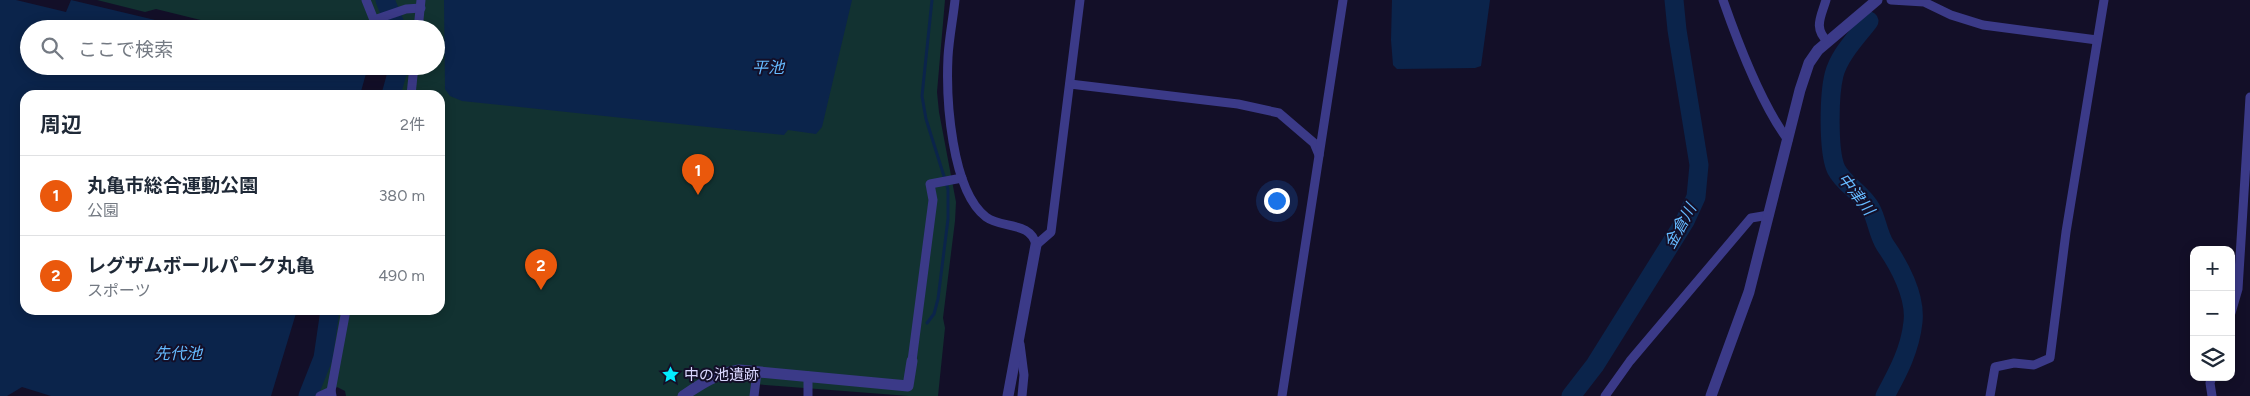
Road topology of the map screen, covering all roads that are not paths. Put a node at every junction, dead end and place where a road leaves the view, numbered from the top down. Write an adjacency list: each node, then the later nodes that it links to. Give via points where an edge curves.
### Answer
1 (366, 0): 10 (street, via 374,20)
2 (955, 0): 20 (street, via 948,56 948,98 952,136)
3 (1080, 0): 15 (street)
4 (1343, 0): 19 (street)
5 (1723, 0): 18 (street, via 1772,116)
6 (1826, 0): 13 (street, via 1818,27)
7 (1876, 0): 13 (street)
8 (1891, 0): 12 (street, via 1924,2 1983,25)
9 (2104, 0): 12 (street)
10 (421, 4): 11 (street)
11 (419, 20)
12 (2097, 40): 40 (street, via 2066,232 2050,358 2034,365 2014,363 1995,366)
13 (1828, 42): 18 (street, via 1809,63)
14 (413, 75): 16 (street)
15 (1070, 84): 19 (street, via 1238,104 1279,113 1314,143); 22 (street, via 1051,232)
16 (412, 90)
17 (2250, 97): 23 (street)
18 (1788, 140): 21 (street)
19 (1319, 155): 37 (street)
20 (962, 178): 22 (street, via 973,202 986,217 1028,231); 26 (street, via 930,184 932,200)
21 (1769, 215): 38 (street, via 1751,218); 39 (street, via 1749,292)
22 (1036, 245): 25 (street)
23 (2235, 299)
24 (345, 315): 30 (street)
25 (1020, 339): 35 (street); 36 (street, via 1024,375)
26 (912, 361): 28 (street, via 908,386)
27 (757, 372): 28 (street); 32 (street, via 725,372); 33 (street)
28 (808, 376): 34 (street)
29 (2212, 381): 41 (street)
30 (331, 394): 31 (street)
31 (320, 396)
32 (682, 396)
33 (754, 396)
34 (808, 396)
35 (1008, 396)
36 (1022, 396)
37 (1282, 396)
38 (1605, 396)
39 (1711, 396)
40 (1990, 396)
41 (2212, 396)

